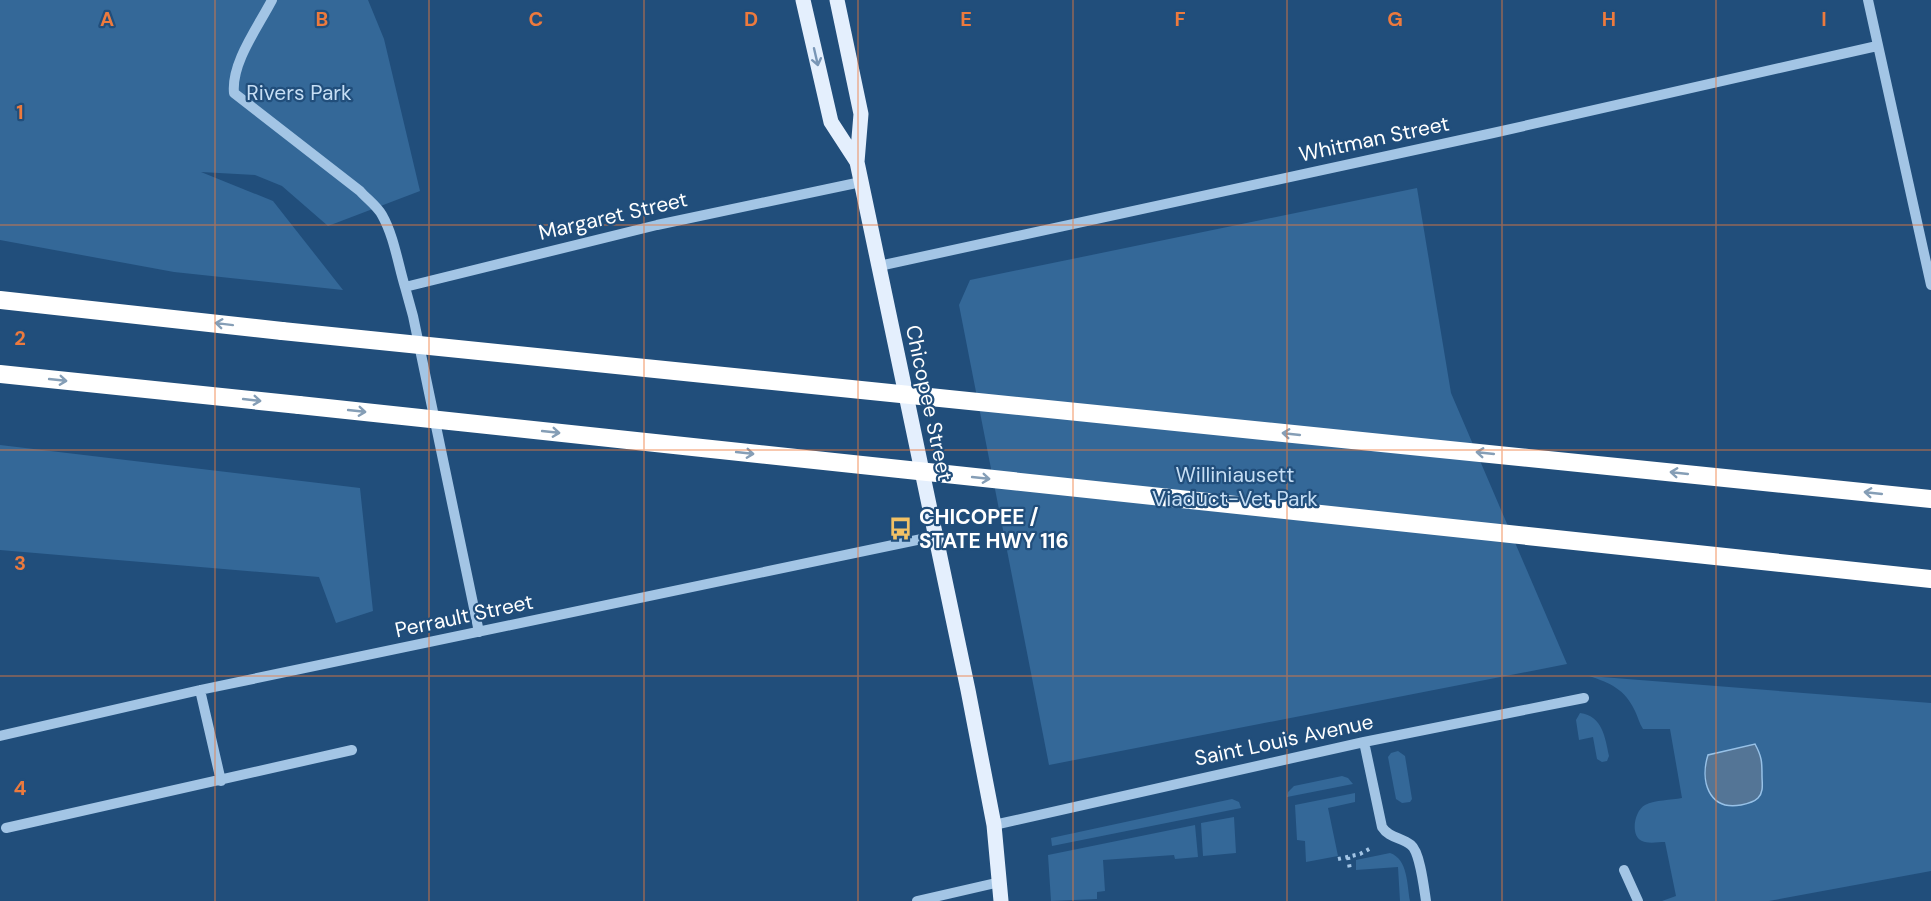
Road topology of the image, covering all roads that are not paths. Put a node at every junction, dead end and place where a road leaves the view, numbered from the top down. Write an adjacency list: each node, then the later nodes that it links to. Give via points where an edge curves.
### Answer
1 (272, 0): 10 (street, via 238,64 234,93 360,191 376,208 391,237)
2 (802, 0): 6 (main road, one-way to 6, via 831,122)
3 (837, 0): 6 (main road, via 861,114)
4 (1868, 0): 5 (street)
5 (1877, 46): 8 (street, Whitman Street); 9 (street)
6 (856, 162): 7 (main road, Chicopee Street)
7 (861, 182): 8 (main road, Chicopee Street); 10 (street, Margaret Street, via 657,225)
8 (879, 266): 16 (main road, Chicopee Street)
9 (1931, 285)
10 (405, 287): 18 (street)
11 (0, 288): 13 (highway)
12 (0, 300): 13 (highway)
13 (158, 317): 15 (highway, one-way to 13, bridge)
14 (0, 374): 17 (highway, one-way to 17, bridge)
15 (1931, 499)
16 (936, 536): 18 (street, Perrault Street); 25 (main road, Chicopee Street)
17 (1931, 579)
18 (479, 632): 19 (street, Perrault Street)
19 (200, 690): 21 (street, Perrault Street); 24 (street)
20 (1584, 698): 22 (street, Saint Louis Avenue)
21 (0, 736)
22 (1364, 742): 25 (street, Saint Louis Avenue); 31 (street, via 1382,827 1416,850)
23 (352, 750): 24 (street)
24 (221, 781): 26 (street)
25 (994, 825): 28 (main road, Chicopee Street)
26 (6, 828)
27 (1624, 870): 32 (street)
28 (1000, 882): 29 (street); 30 (main road, Chicopee Street)
29 (916, 901)
30 (1001, 901)
31 (1426, 901)
32 (1638, 901)

